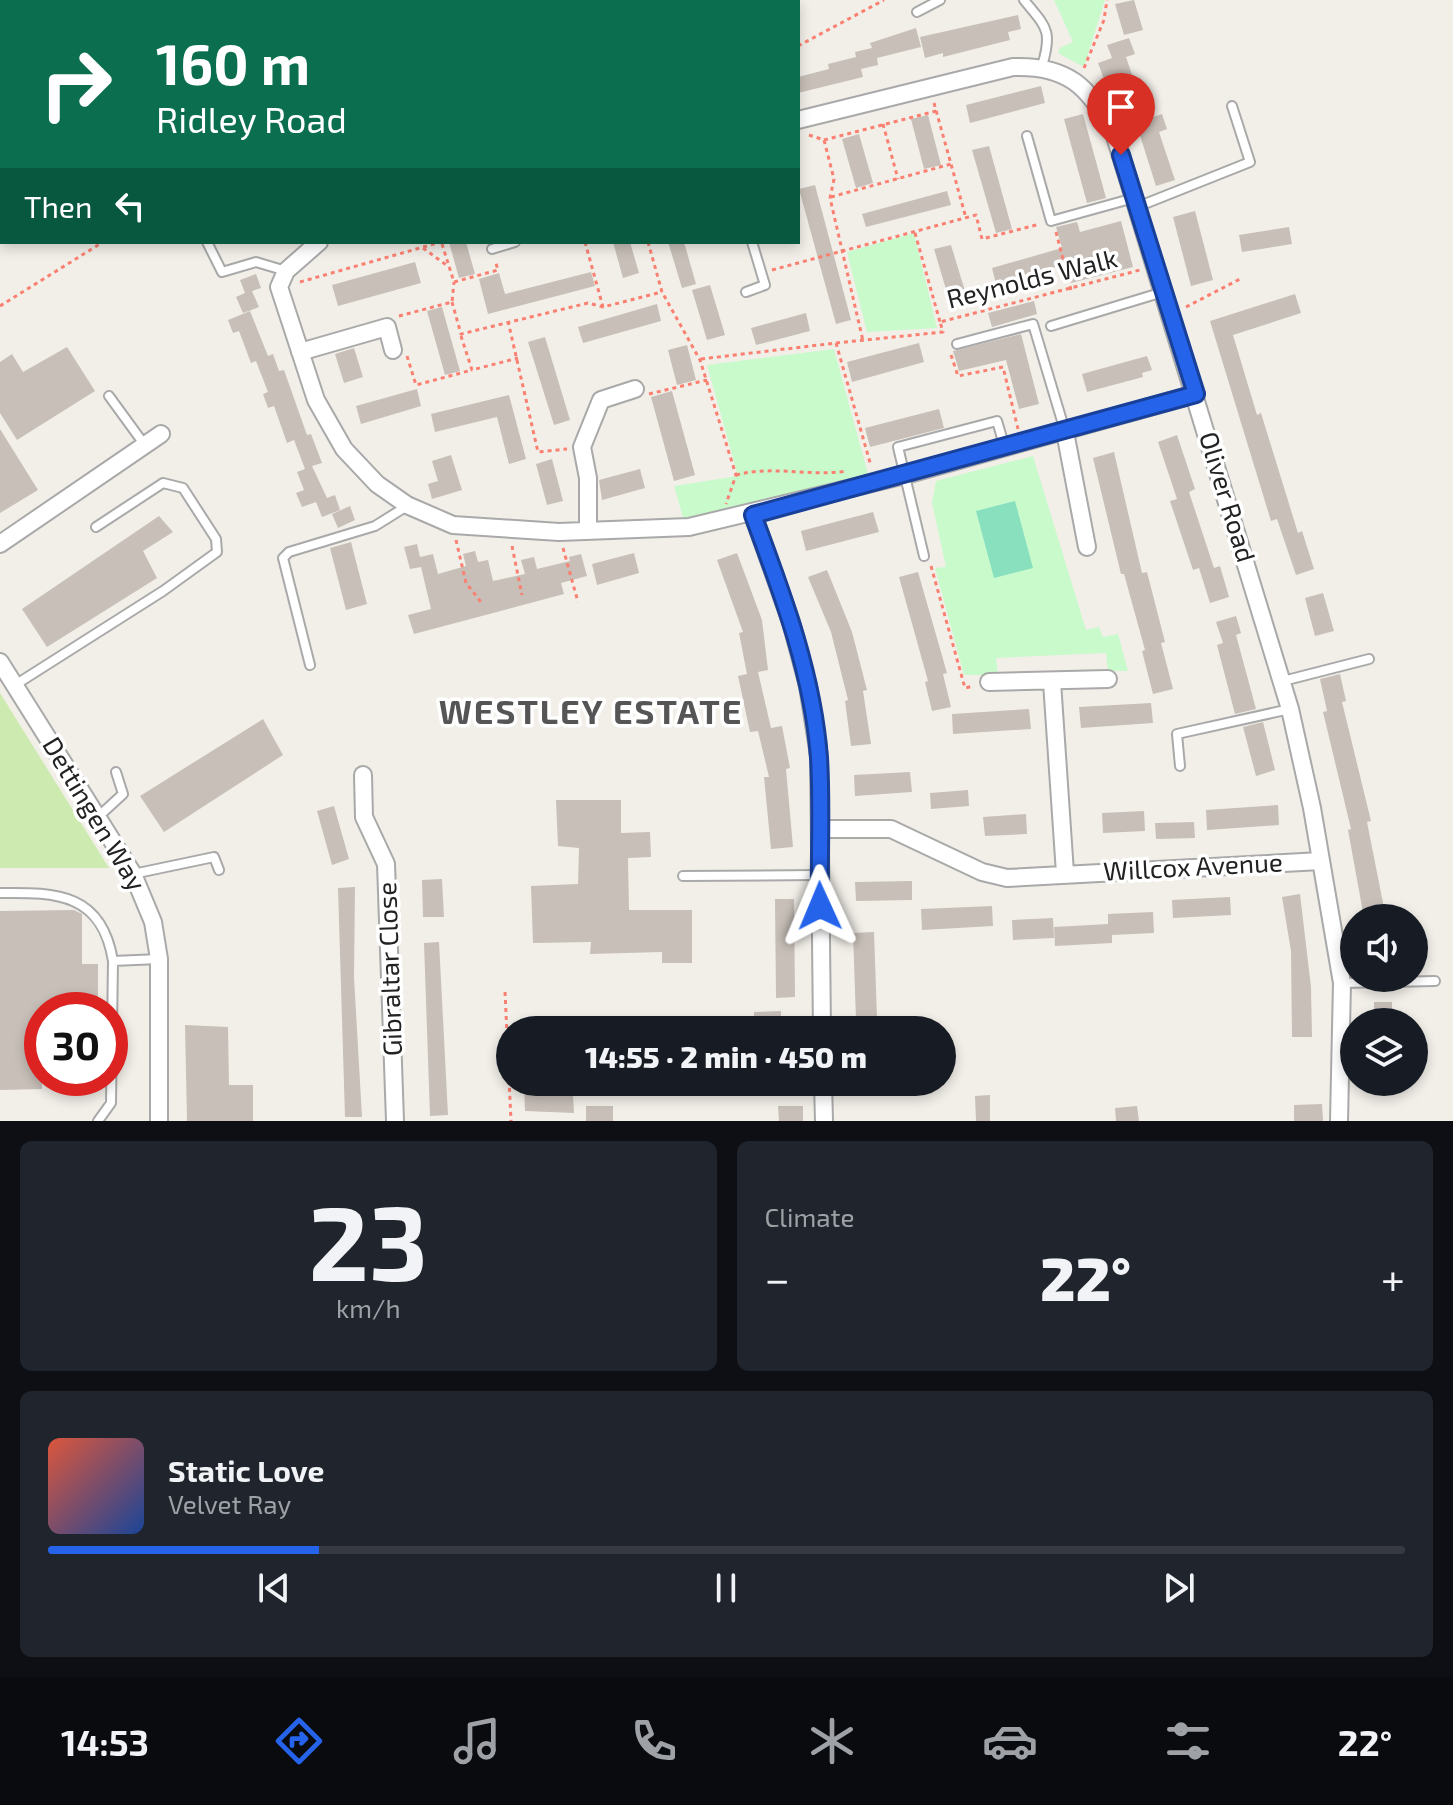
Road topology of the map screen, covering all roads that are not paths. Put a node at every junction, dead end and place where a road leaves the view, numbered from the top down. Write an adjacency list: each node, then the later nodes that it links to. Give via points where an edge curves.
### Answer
1 (940, 0): 3 (lane)
2 (1027, 1): 4 (lane, via 1046,26)
3 (917, 12)
4 (1042, 66): 6 (street, Oliver Road, via 1013,67); 8 (street, Oliver Road, via 1077,82 1105,116)
5 (1232, 106): 8 (lane, via 1250,162)
6 (800, 120)
7 (1027, 136): 8 (lane, via 1051,221)
8 (1136, 202): 16 (street, Oliver Road)
9 (208, 244): 14 (lane, via 222,272 256,262)
10 (317, 244): 14 (street)
11 (508, 244): 13 (lane)
12 (753, 244): 15 (lane, via 765,285)
13 (492, 249)
14 (286, 271): 20 (street, via 279,287)
15 (746, 292)
16 (1164, 292): 17 (lane); 22 (street, Oliver Road)
17 (1051, 326)
18 (952, 345): 24 (lane, via 1033,324)
19 (393, 350): 20 (street, via 387,327)
20 (300, 352): 29 (street, via 316,400 344,449 377,484)
21 (635, 389): 32 (street, via 601,400 582,447)
22 (1196, 394): 24 (street); 40 (street, Oliver Road)
23 (109, 396): 26 (lane)
24 (1065, 432): 27 (street); 34 (street)
25 (161, 434): 26 (street)
26 (145, 445): 33 (street)
27 (1005, 448): 28 (street); 28 (lane, via 997,421 912,443 898,447)
28 (905, 475): 30 (street); 35 (lane)
29 (407, 505): 32 (street, via 453,525); 38 (lane, via 375,526 283,558)
30 (753, 515): 32 (street, via 689,527); 49 (street, via 808,686 819,756)
31 (96, 527): 43 (lane, via 163,483 183,488 216,539 217,552)
32 (588, 531)
33 (0, 544)
34 (1087, 547)
35 (924, 556)
36 (1369, 659): 40 (lane)
37 (0, 662): 43 (street, Dettingen Way)
38 (310, 665)
39 (1108, 679): 42 (street)
40 (1283, 681): 44 (street, Oliver Road)
41 (989, 682): 42 (street)
42 (1052, 682): 52 (street, Willcox Avenue)
43 (15, 685): 48 (street, Dettingen Way)
44 (1290, 709): 45 (lane, via 1177,734); 50 (street, Oliver Road)
45 (1180, 766)
46 (116, 772): 48 (lane, via 123,794)
47 (363, 775): 67 (street, Gibraltar Close, via 364,817 386,864)
48 (99, 816): 53 (street, Dettingen Way)
49 (821, 829): 52 (street, Willcox Avenue, via 891,829 982,872 1007,878); 54 (street)
50 (1321, 861): 52 (street, Willcox Avenue); 59 (street, Oliver Road)
51 (219, 870): 53 (lane, via 214,857 198,857)
52 (1065, 873)
53 (133, 874): 57 (street, Dettingen Way, via 153,922)
54 (820, 875): 55 (lane); 63 (street)
55 (683, 876)
56 (0, 893): 58 (lane, via 74,898 98,920)
57 (159, 959): 58 (lane); 66 (street, Dettingen Way)
58 (113, 961): 65 (lane, via 111,1103)
59 (1340, 971)
60 (1428, 981): 61 (lane)
61 (1435, 981)
62 (1342, 992): 69 (street, Oliver Road)
63 (822, 1016)
64 (823, 1096): 68 (street)
65 (98, 1121)
66 (159, 1121)
67 (395, 1121)
68 (824, 1121)
69 (1339, 1121)

